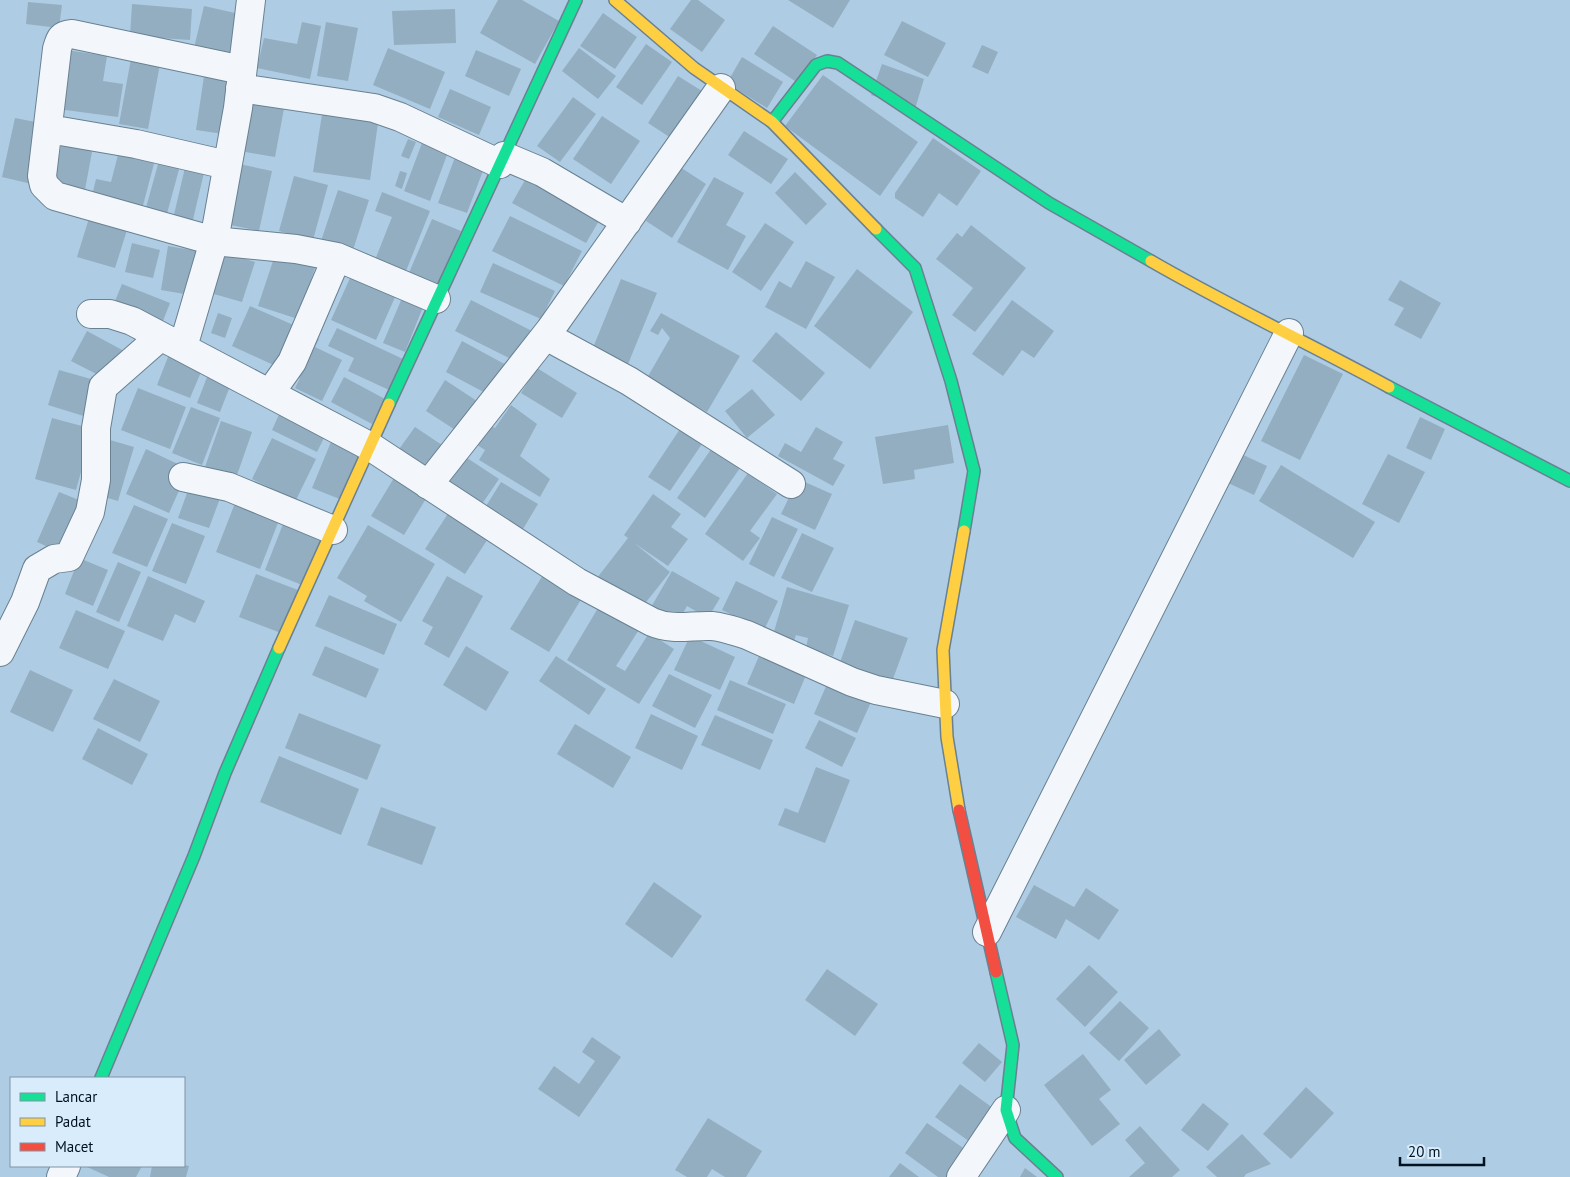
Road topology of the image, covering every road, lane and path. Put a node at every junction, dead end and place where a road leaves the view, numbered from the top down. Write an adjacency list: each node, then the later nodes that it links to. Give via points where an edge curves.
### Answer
1 (251, 0): 4 (street)
2 (576, 0): 8 (street)
3 (615, 0): 5 (street)
4 (241, 79): 7 (street, via 72,34 64,35 59,39 57,49); 8 (street, via 374,108); 9 (street)
5 (721, 88): 6 (street); 10 (street)
6 (772, 122): 15 (street, via 816,65 827,61 838,63 1048,203 1202,290); 26 (street, via 915,268 951,381 974,471 943,650)
7 (49, 129): 9 (street, via 136,144); 11 (street, via 42,176 44,185 55,196)
8 (502, 160): 10 (street, via 542,172); 13 (street)
9 (227, 165): 11 (street)
10 (627, 222): 16 (street)
11 (214, 241): 12 (street, via 296,249); 17 (street)
12 (337, 258): 13 (street); 18 (street, via 292,362)
13 (436, 299): 19 (street)
14 (91, 314): 17 (street, via 110,314 132,321)
15 (1289, 333): 21 (street, via 1426,408); 27 (street)
16 (546, 336): 22 (street, via 652,395); 23 (street)
17 (172, 342): 18 (street); 25 (street, via 103,388 96,428 96,480 90,512 69,557 54,559 37,569)
18 (270, 393): 19 (street)
19 (371, 447): 23 (street); 24 (street)
20 (183, 477): 24 (street, via 229,487)
21 (1570, 481)
22 (791, 484)
23 (428, 485): 26 (street, via 577,582 652,622 664,627 711,626 747,635 852,682)
24 (333, 530): 28 (street, via 225,773 194,856)
25 (0, 652)
26 (945, 704): 27 (street, via 947,737 962,825)
27 (987, 932): 29 (street, via 1013,1045)
28 (101, 1077)
29 (1006, 1110): 30 (street); 31 (street, via 1015,1138)
30 (961, 1177)
31 (1057, 1177)

